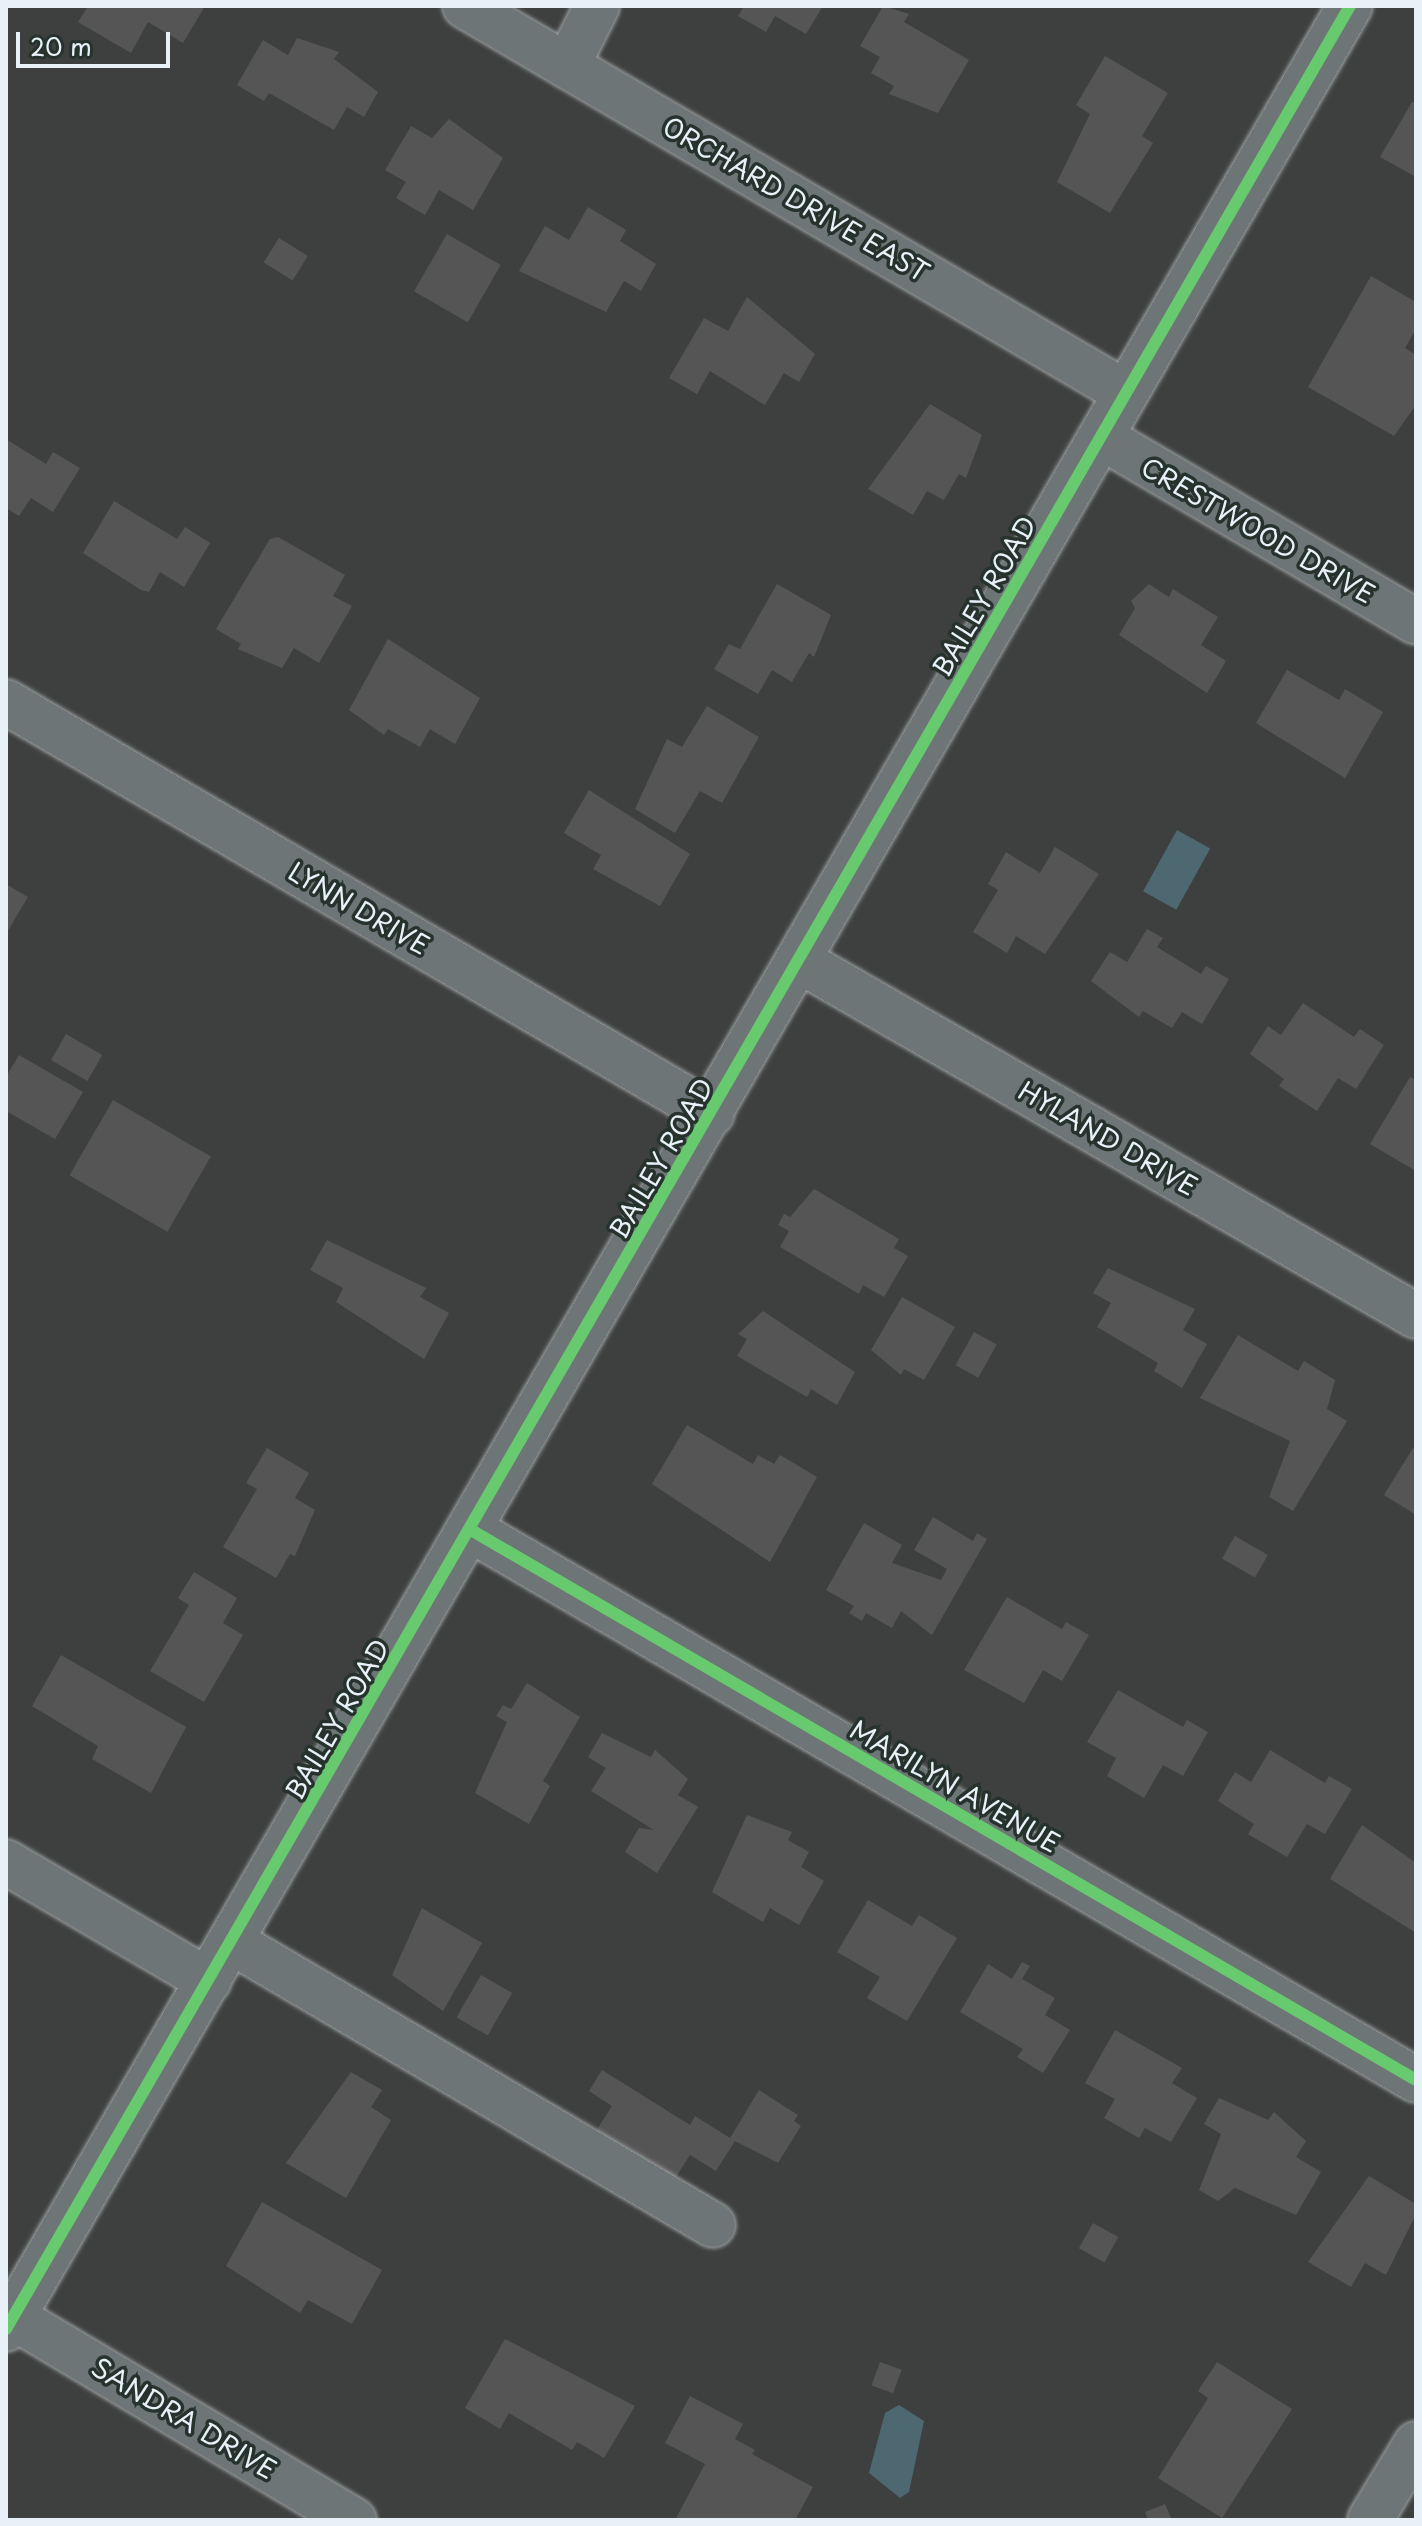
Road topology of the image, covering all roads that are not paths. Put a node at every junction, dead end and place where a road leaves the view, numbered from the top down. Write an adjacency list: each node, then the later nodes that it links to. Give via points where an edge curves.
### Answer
1 (465, 6): 4 (street, ORCHARD DRIVE EAST)
2 (597, 6): 4 (street)
3 (1350, 6): 5 (street, BAILEY ROAD)
4 (567, 66): 5 (street, ORCHARD DRIVE EAST)
5 (1126, 393): 6 (street, BAILEY ROAD)
6 (1101, 437): 7 (street, CRESTWOOD DRIVE); 9 (street, BAILEY ROAD)
7 (1416, 622)
8 (6, 702): 10 (street, LYNN DRIVE)
9 (800, 961): 10 (street, BAILEY ROAD); 11 (street, HYLAND DRIVE)
10 (712, 1114): 12 (street, BAILEY ROAD)
11 (1416, 1316)
12 (471, 1530): 14 (street, BAILEY ROAD); 16 (street, MARILYN AVENUE)
13 (6, 1862): 15 (street)
14 (232, 1942): 15 (street, BAILEY ROAD); 17 (street)
15 (209, 1981): 18 (street, BAILEY ROAD)
16 (1416, 2080)
17 (713, 2225)
18 (10, 2323): 20 (street, SANDRA DRIVE)
19 (1416, 2444): 21 (street)
20 (354, 2520)
21 (1370, 2520)

